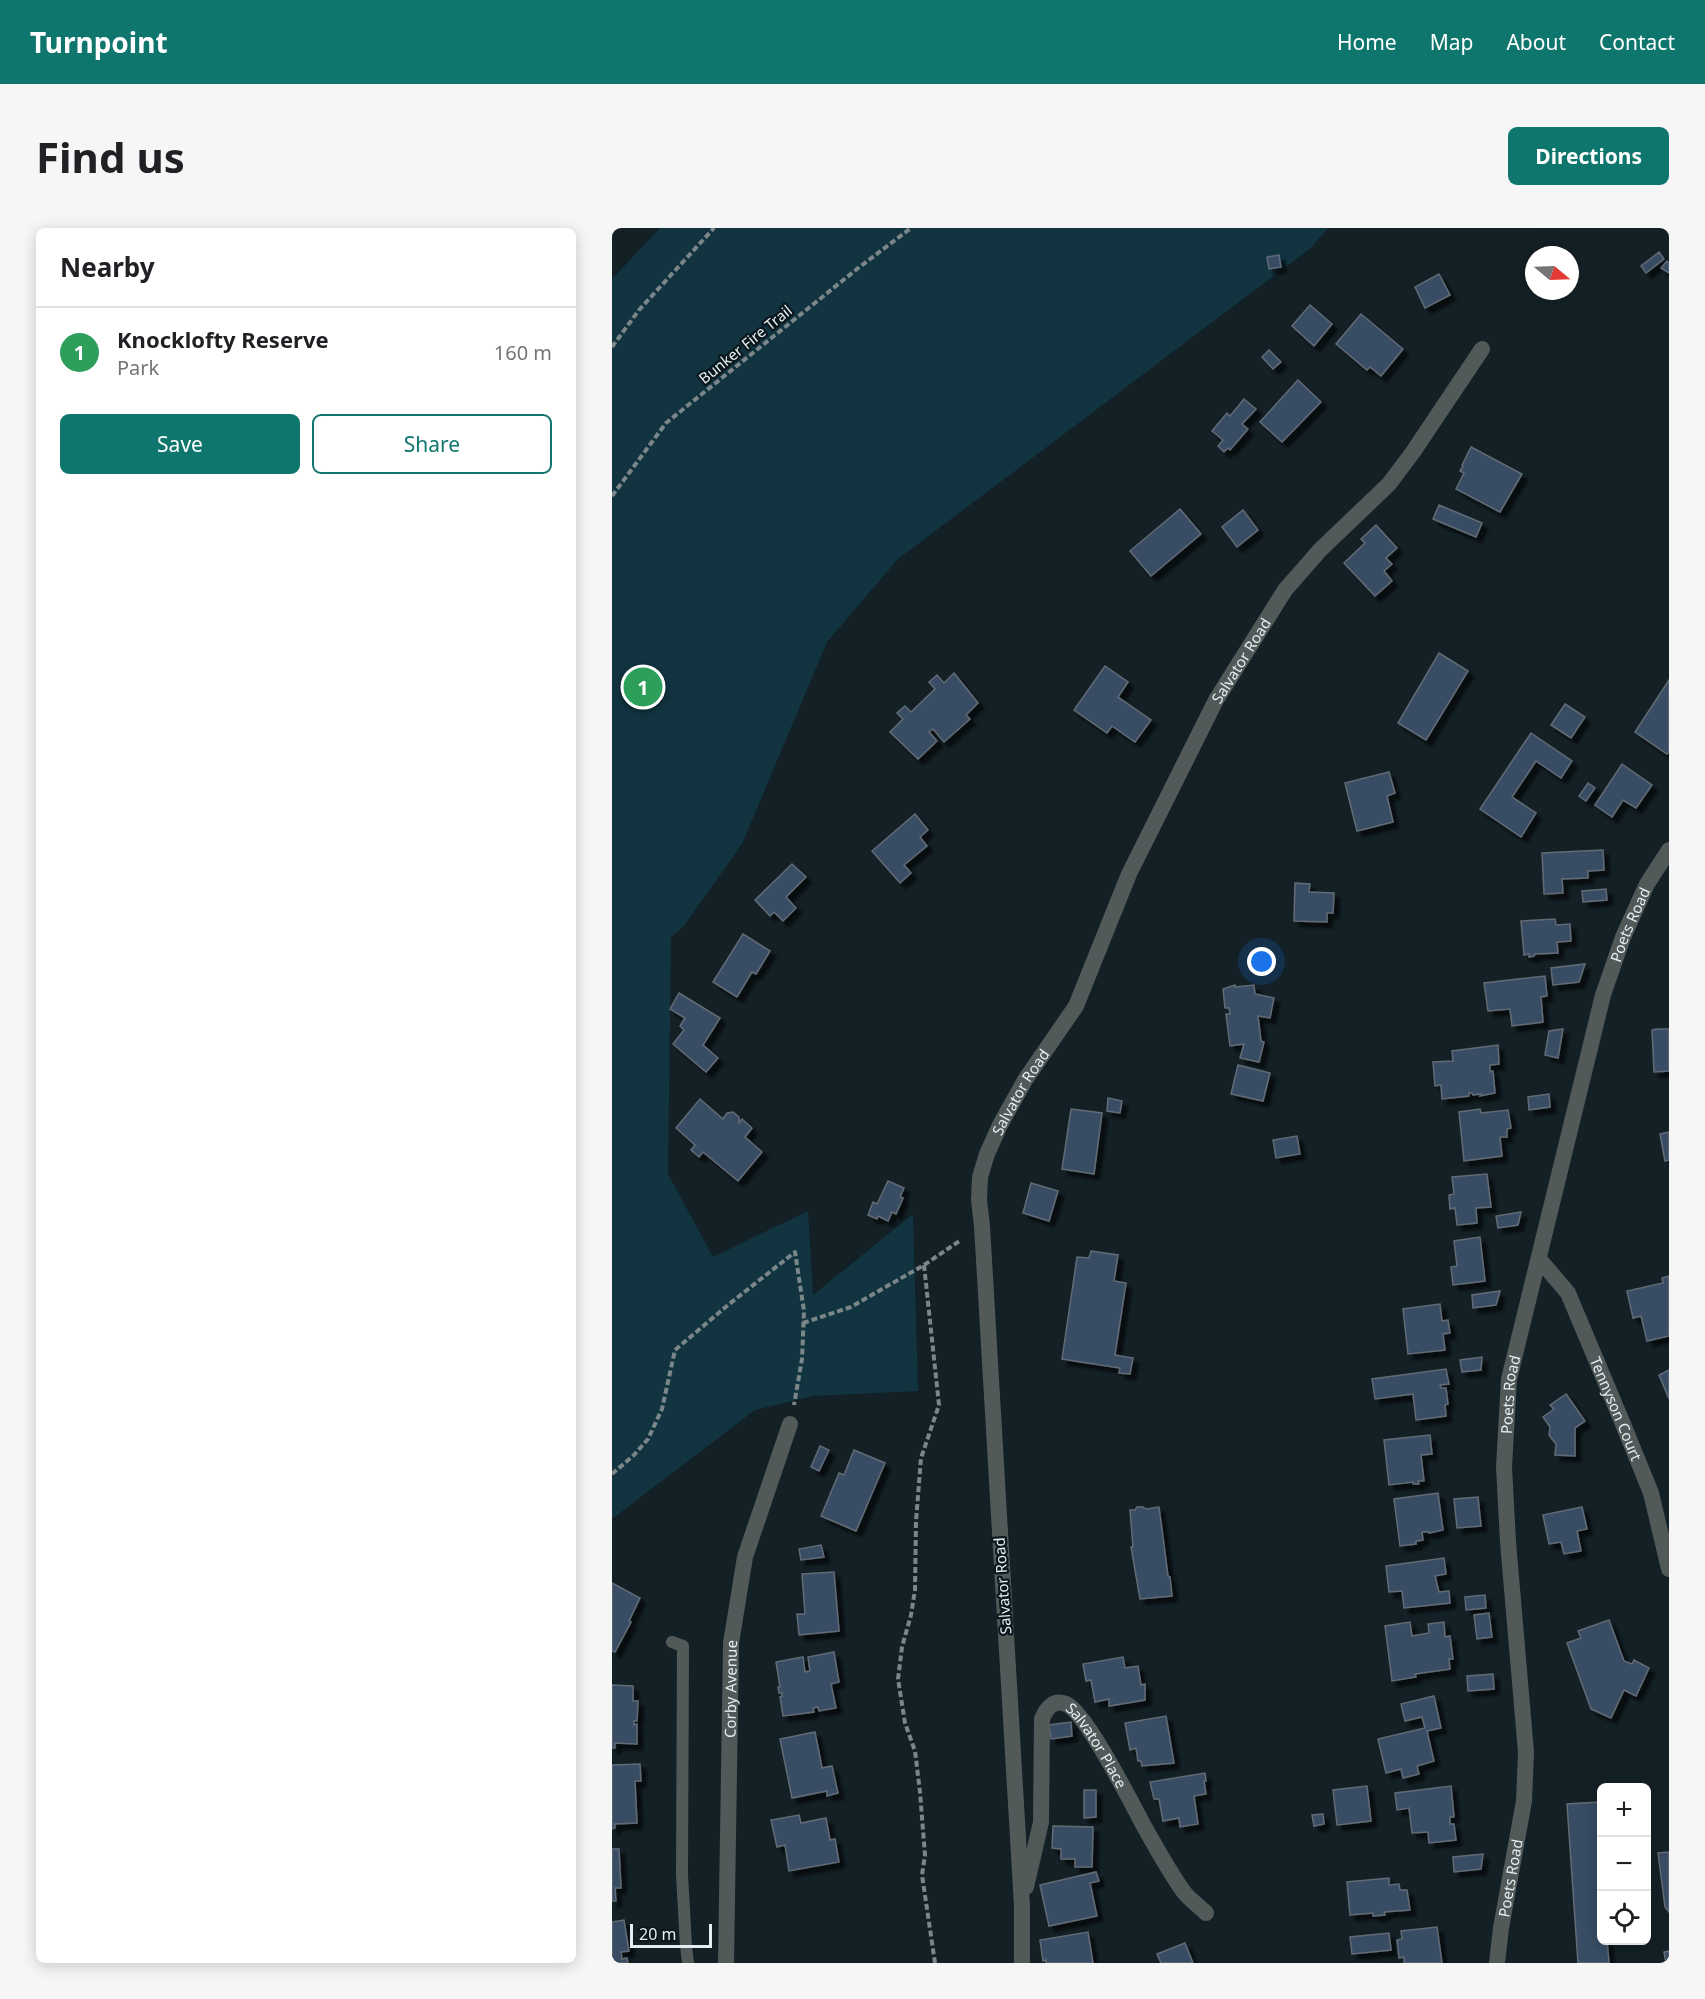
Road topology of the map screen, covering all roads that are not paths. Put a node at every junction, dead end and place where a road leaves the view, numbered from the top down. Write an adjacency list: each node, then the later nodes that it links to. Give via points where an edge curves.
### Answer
1 (1482, 349): 7 (street, Salvator Road, via 1389,484 1320,550 1286,590 1216,700 1129,874 1076,1006 999,1125 980,1177 978,1200)
2 (1669, 850): 3 (street, Poets Road, via 1647,884 1603,995)
3 (1539, 1258): 5 (street, Tennyson Court, via 1568,1293 1623,1424 1651,1493); 12 (street, Poets Road, via 1509,1379 1504,1456 1526,1752 1524,1801)
4 (790, 1424): 10 (street, Corby Avenue, via 745,1557 731,1643)
5 (1669, 1569)
6 (672, 1642): 9 (lane, via 683,1646 682,1875)
7 (1022, 1906): 8 (street, Salvator Place, via 1041,1822 1042,1719 1046,1709 1059,1703 1073,1709 1095,1737 1185,1893); 11 (street, Salvator Road)
8 (1206, 1913)
9 (688, 1963)
10 (726, 1963)
11 (1022, 1963)
12 (1497, 1963)

